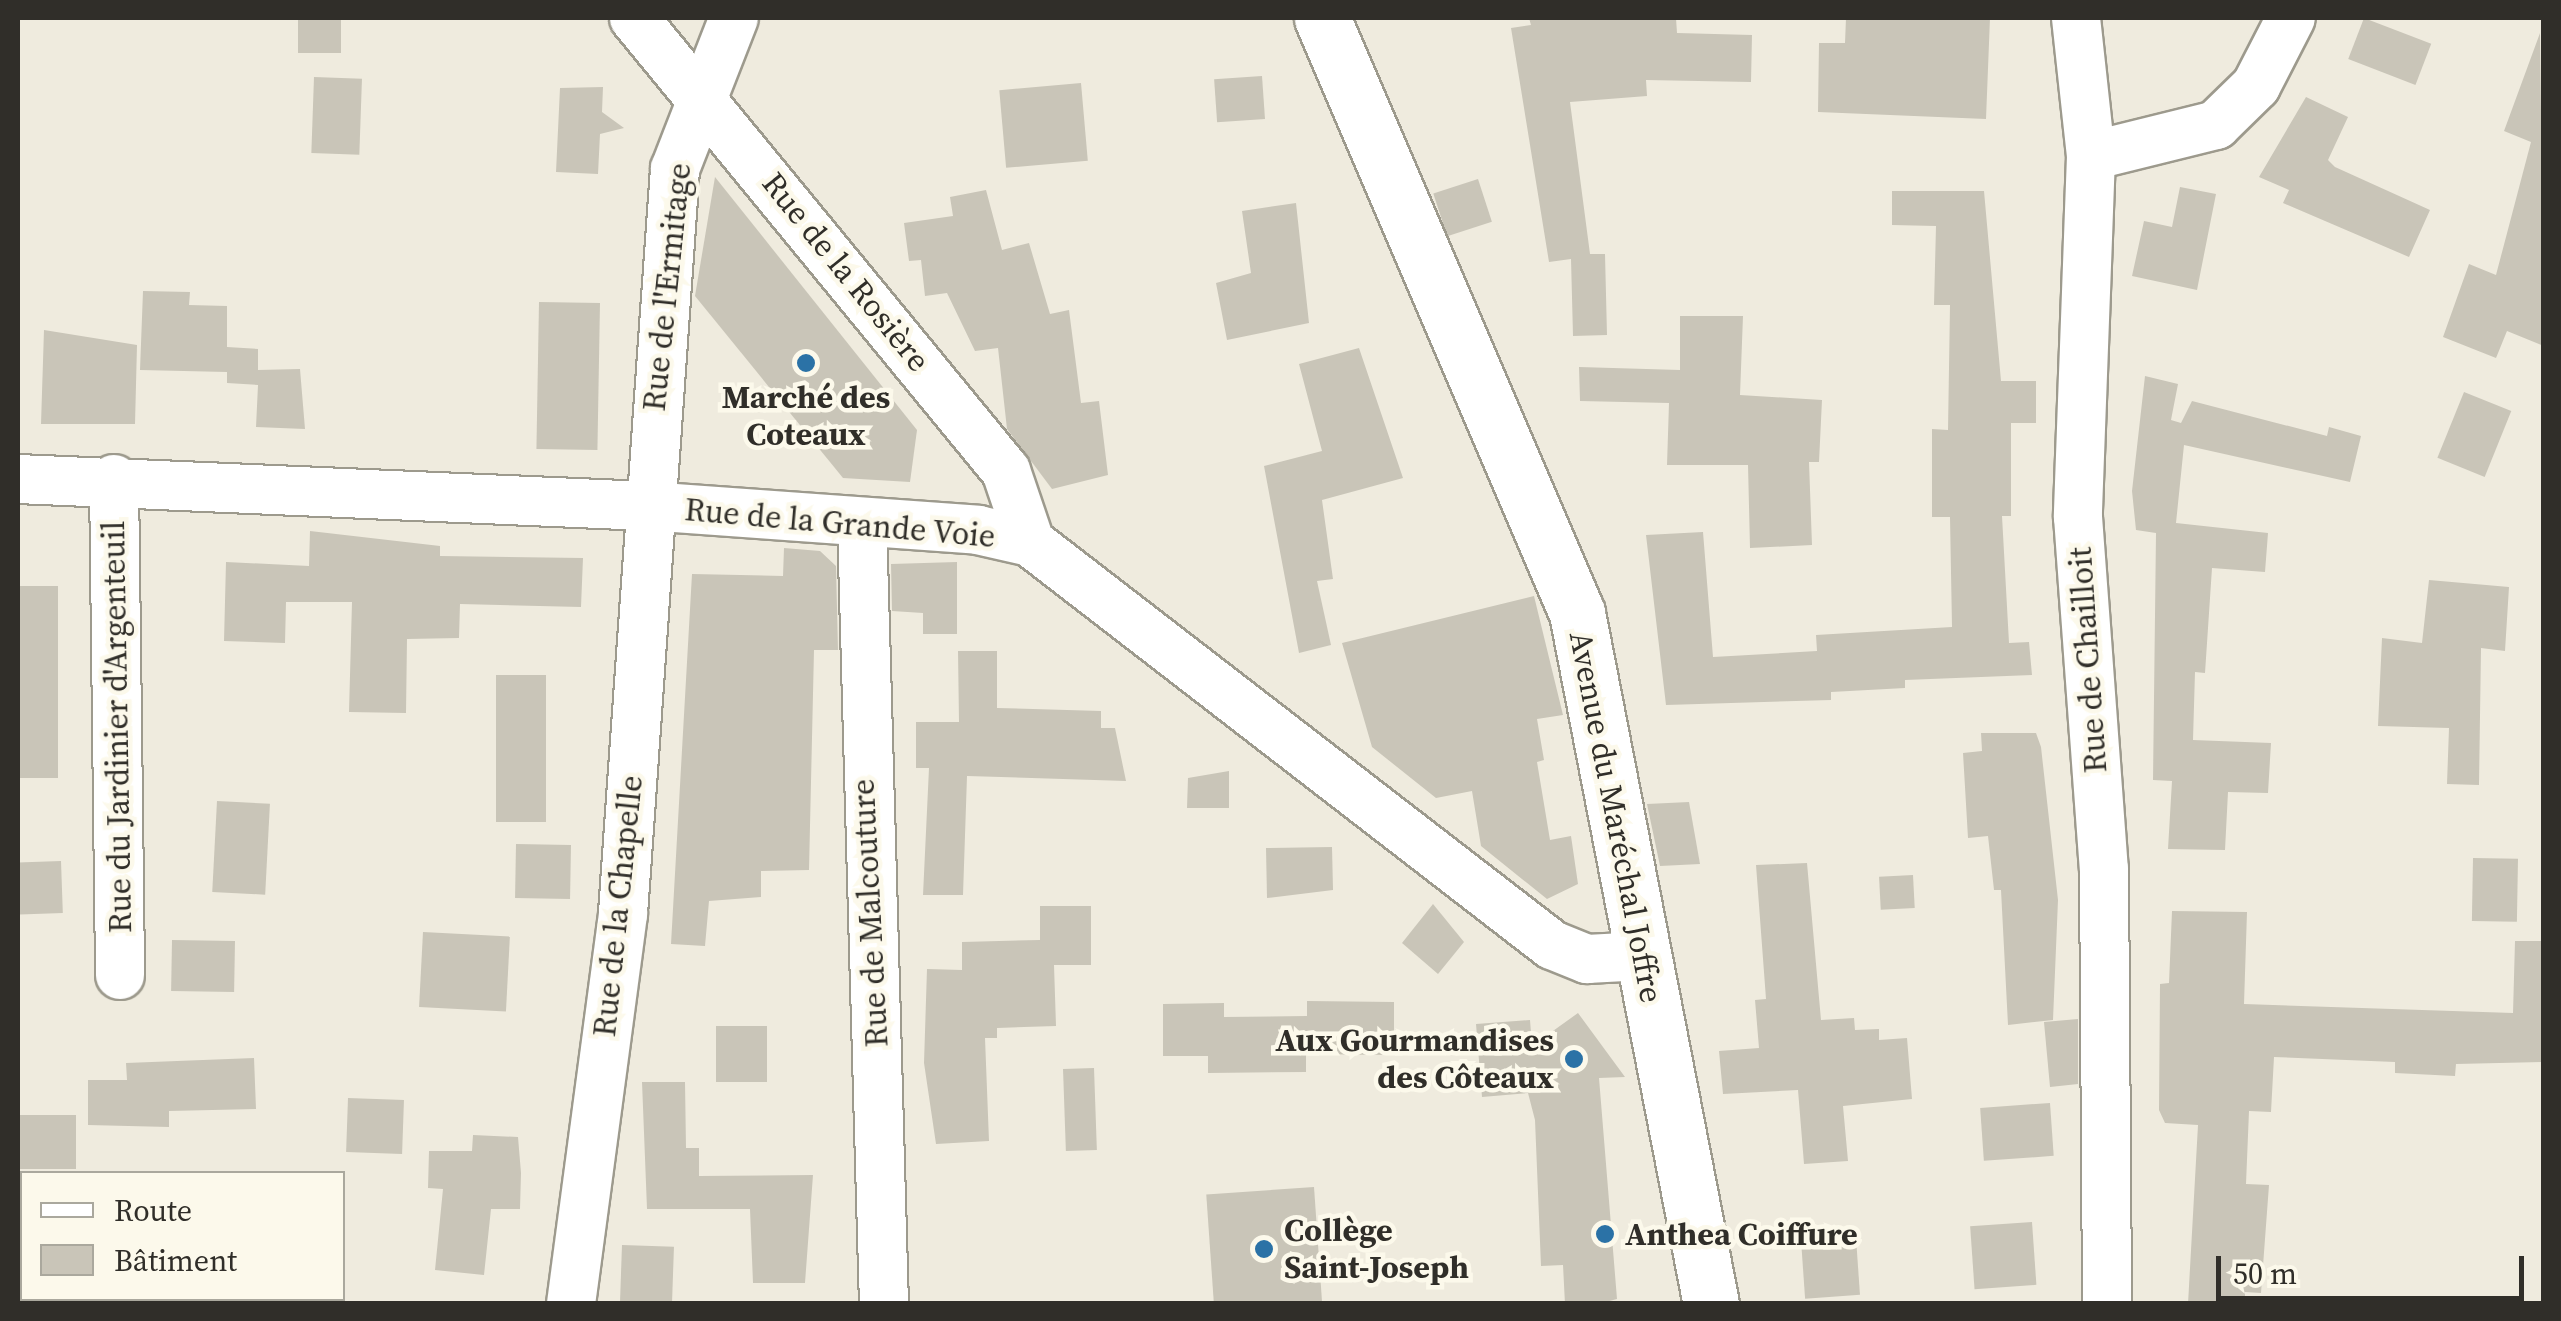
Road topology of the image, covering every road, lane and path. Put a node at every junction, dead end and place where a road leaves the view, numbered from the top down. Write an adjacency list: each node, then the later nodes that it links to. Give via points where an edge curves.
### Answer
1 (634, 18): 6 (street, Rue de la Rosière)
2 (734, 18): 6 (street, Rue de l'Ermitage)
3 (1322, 18): 13 (street, Avenue du Maréchal Joffre, via 1577,613)
4 (2076, 18): 7 (street, Rue de Chailloit)
5 (2291, 18): 7 (street, via 2256,86 2216,125)
6 (698, 102): 10 (street, Rue de l'Ermitage, via 675,169); 12 (street, Rue de la Rosière, via 1006,471)
7 (2091, 156): 18 (street, Rue de Chailloit, via 2078,516 2104,869)
8 (18, 478): 9 (street, Rue de la Grande Voie)
9 (114, 479): 10 (street, Rue de la Grande Voie); 14 (street, Rue du Jardinier d'Argenteuil)
10 (647, 506): 11 (street, Rue de la Grande Voie); 15 (street, Rue de la Chapelle, via 624,913)
11 (862, 523): 12 (street, Rue de la Grande Voie); 16 (street, Rue de Malcouture)
12 (1030, 542): 13 (street, Rue de la Grande Voie, via 1552,945 1587,959)
13 (1642, 956): 17 (street, Avenue du Maréchal Joffre)
14 (120, 975)
15 (572, 1304)
16 (884, 1304)
17 (1711, 1304)
18 (2107, 1304)

